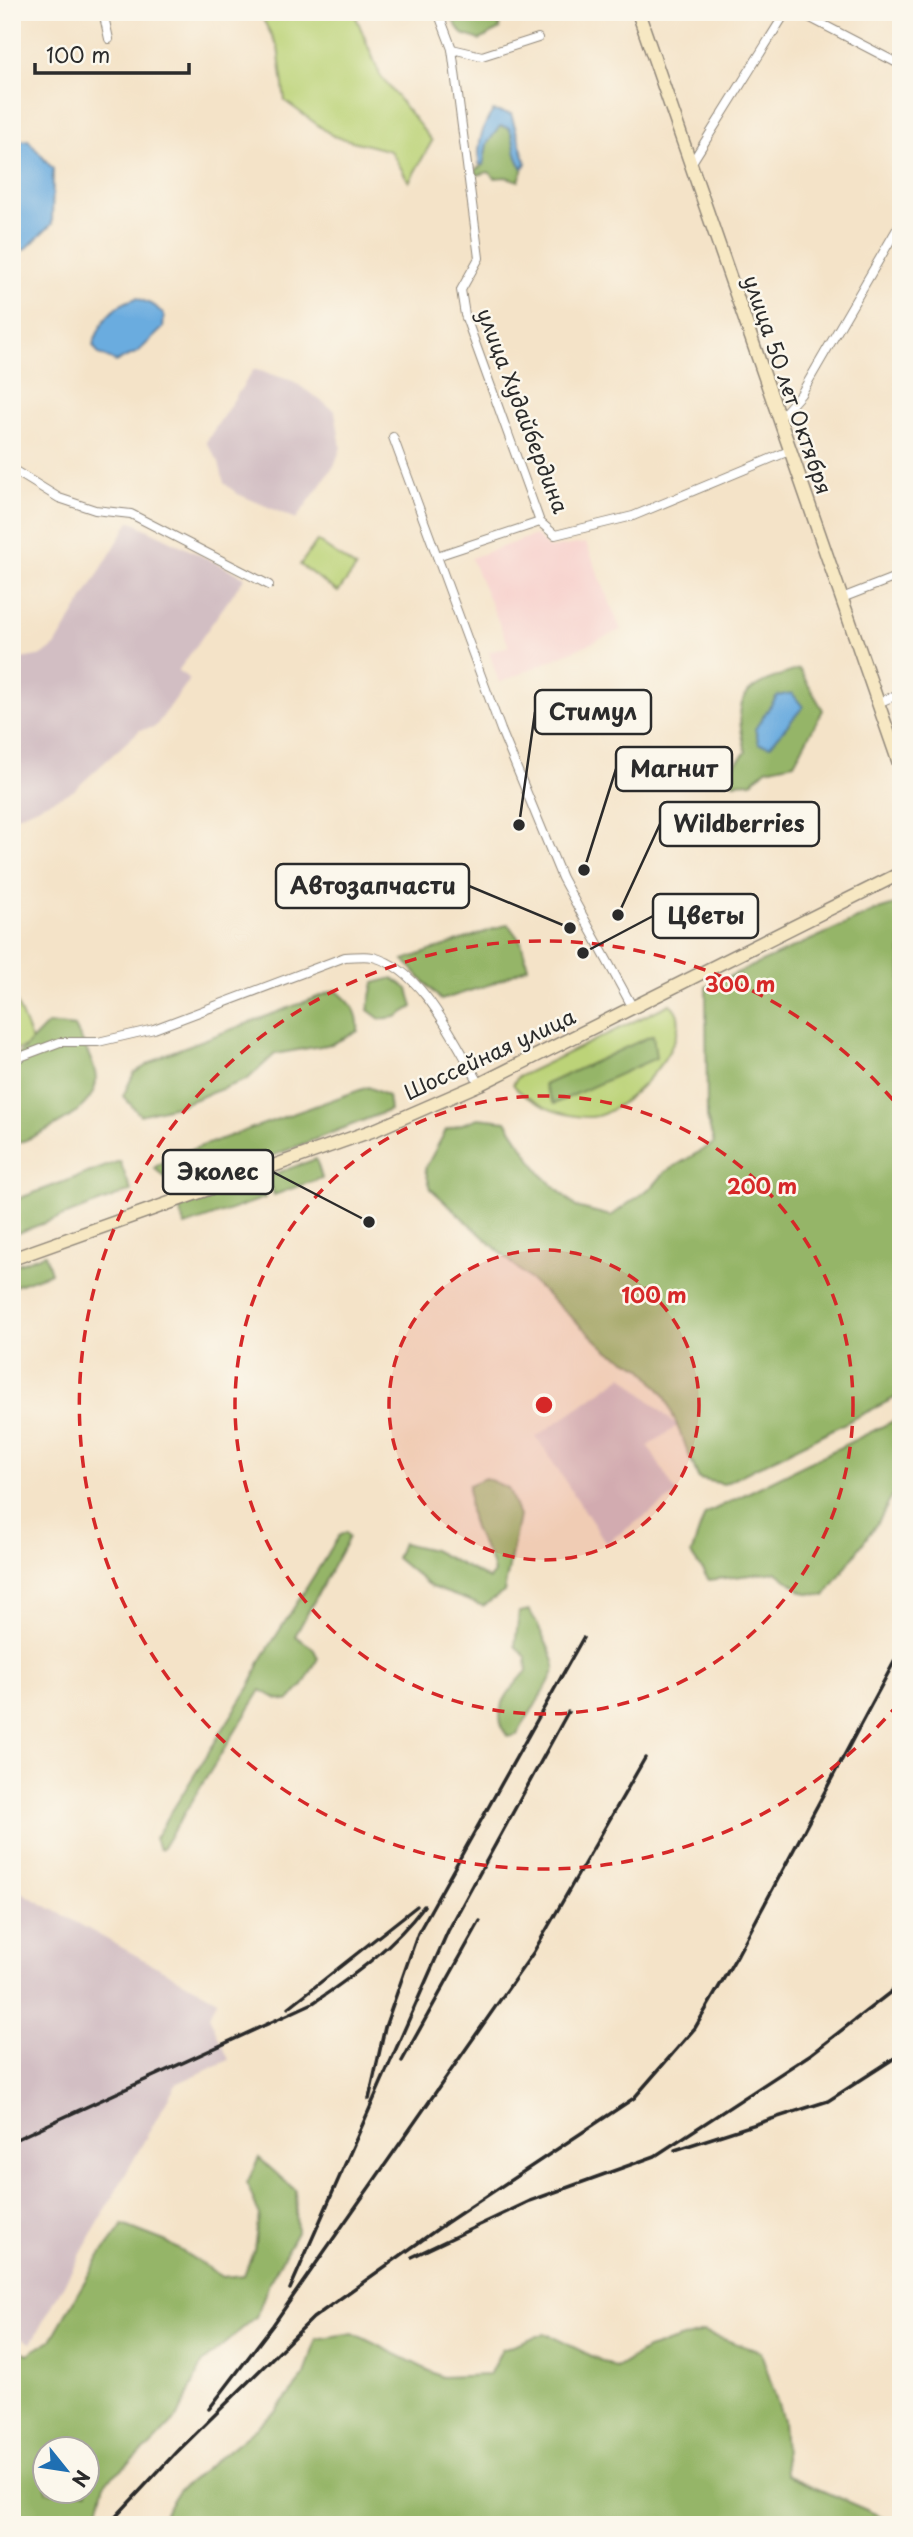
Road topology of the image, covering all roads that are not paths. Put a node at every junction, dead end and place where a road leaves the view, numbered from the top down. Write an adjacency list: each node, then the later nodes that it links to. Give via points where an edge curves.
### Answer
1 (103, 12): 7 (street)
2 (438, 12): 8 (street, улица Худайбердина)
3 (638, 12): 10 (street, улица 50 лет Октября)
4 (786, 12): 10 (street)
5 (799, 12): 9 (street)
6 (538, 38): 8 (street, via 482,56)
7 (109, 39)
8 (452, 49): 16 (street, улица Худайбердина, via 479,258 461,289 465,315)
9 (901, 65)
10 (691, 164): 12 (street, улица 50 лет Октября)
11 (901, 222): 12 (street, via 801,394)
12 (779, 419): 14 (street, улица 50 лет Октября)
13 (393, 437): 17 (street)
14 (789, 451): 16 (street, улица Худайбердина, via 633,516 555,535); 20 (street, улица 50 лет Октября)
15 (12, 469): 19 (street, via 59,498 95,510 131,514)
16 (540, 522): 17 (street)
17 (437, 556): 25 (street, via 562,878)
18 (901, 575): 20 (street)
19 (269, 585)
20 (842, 598): 22 (street, улица 50 лет Октября)
21 (901, 693): 22 (street)
22 (878, 703): 23 (street, улица 50 лет Октября)
23 (901, 769)
24 (901, 873): 25 (street, Шоссейная улица)
25 (633, 1008): 27 (street, Шоссейная улица)
26 (12, 1060): 27 (street, via 60,1042 98,1042 154,1029 345,957 372,957 402,970 424,993)
27 (480, 1084): 28 (street, Шоссейная улица, via 377,1129)
28 (12, 1259)

